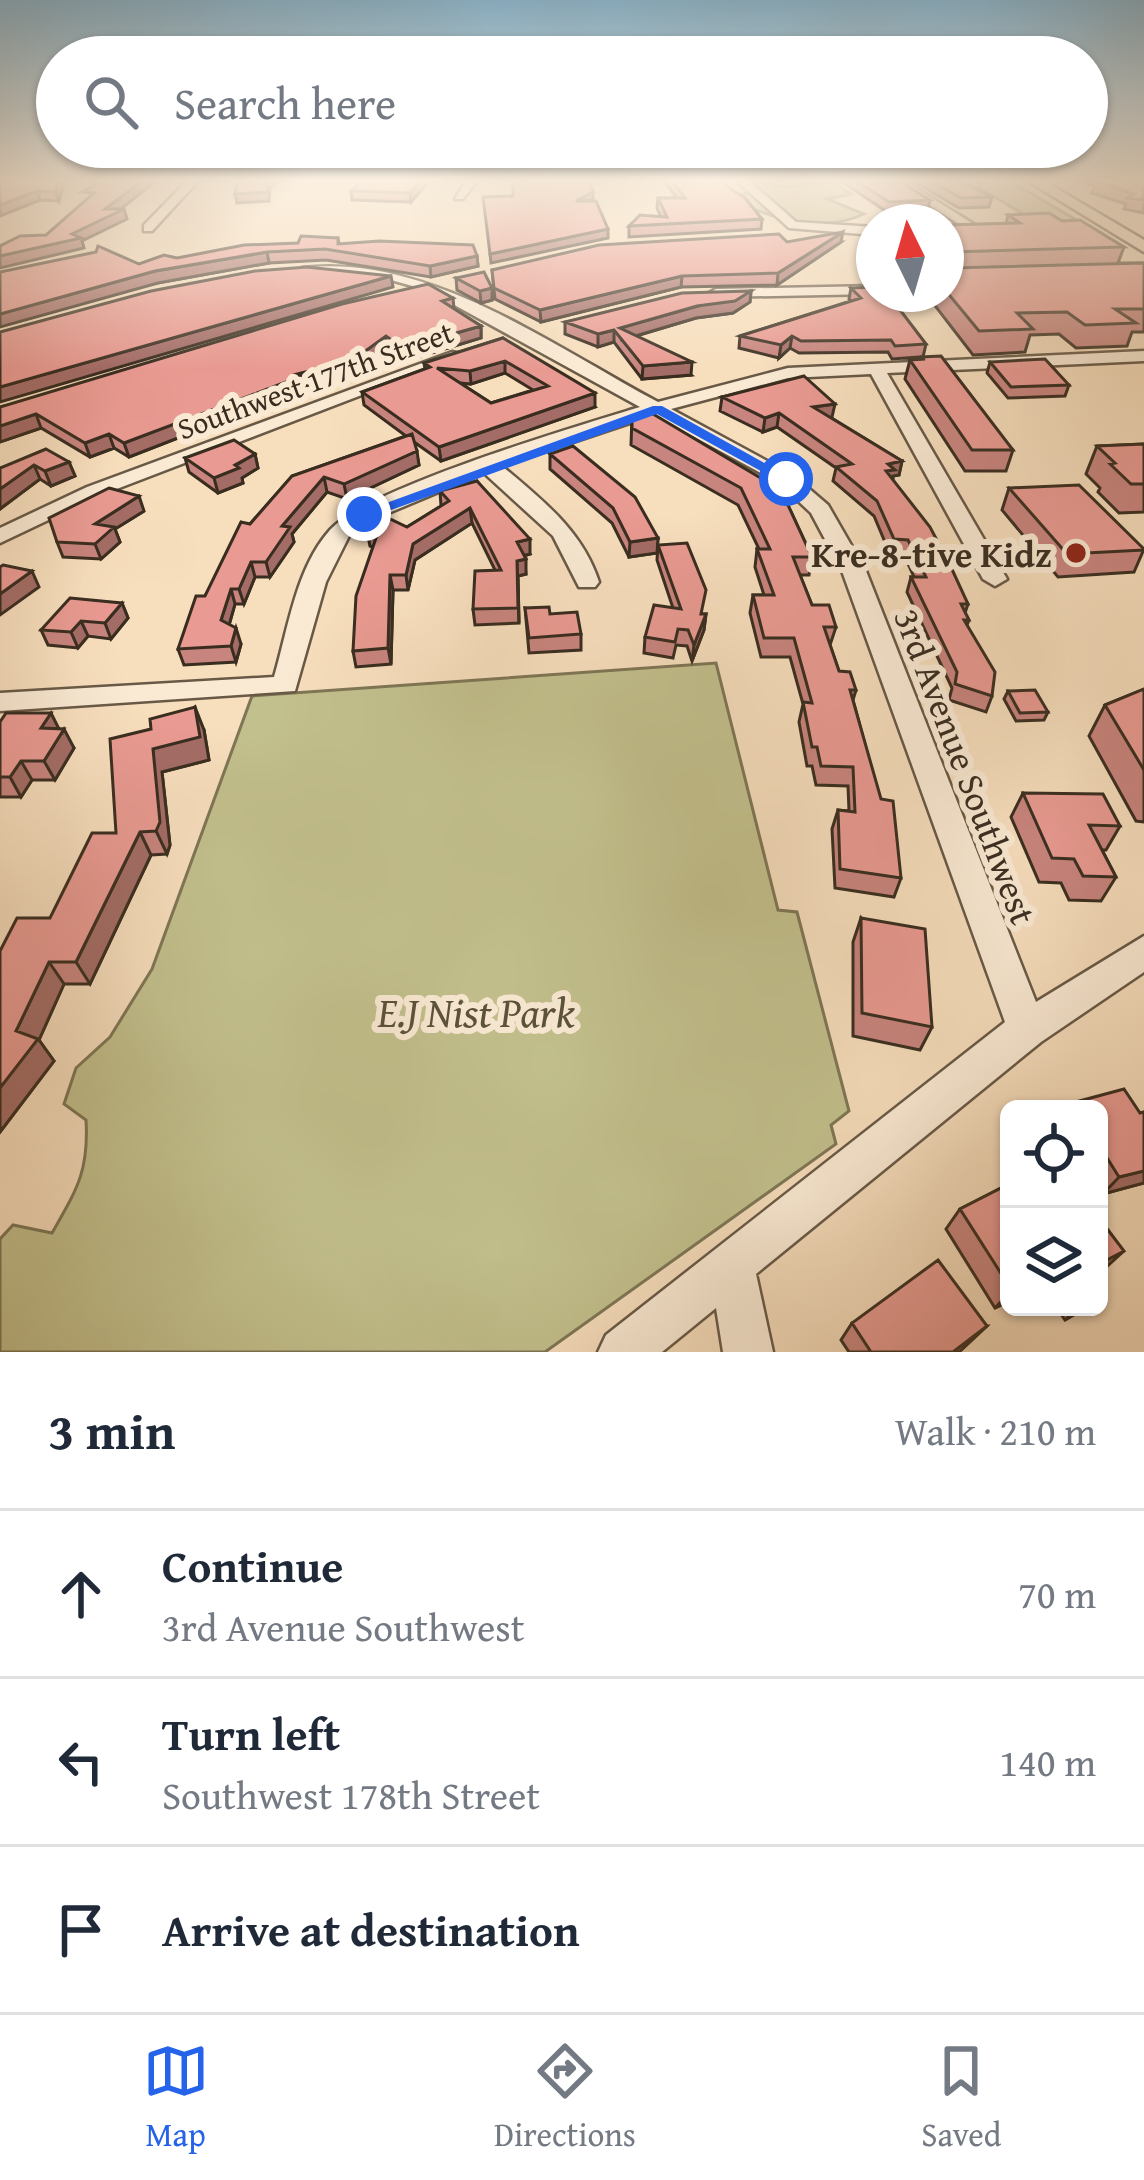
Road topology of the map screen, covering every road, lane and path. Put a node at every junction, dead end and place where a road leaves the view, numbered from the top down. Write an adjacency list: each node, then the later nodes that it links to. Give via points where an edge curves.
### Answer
1 (288, 272): 3 (street, via 381,273)
2 (453, 282): 3 (street)
3 (432, 287): 6 (street); 8 (street, 3rd Avenue Southwest)
4 (856, 290): 5 (street)
5 (697, 294)
6 (394, 296)
7 (562, 326): 8 (street, Southwest 177th Street)
8 (522, 336): 9 (street, Southwest 177th Street); 13 (street, 3rd Avenue Southwest)
9 (500, 343)
10 (478, 349): 15 (street, Southwest 177th Street, via 94,490)
11 (1144, 356): 12 (street)
12 (876, 368): 13 (street, via 756,377); 16 (street)
13 (658, 409): 14 (street); 20 (street, 3rd Avenue Southwest, via 805,492 833,531)
14 (489, 466): 17 (street, via 569,539); 18 (street, via 344,527 328,552 285,685)
15 (0, 536)
16 (995, 579)
17 (587, 582)
18 (0, 702)
19 (1144, 952): 20 (street)
20 (1027, 1029): 21 (street)
21 (732, 1269): 22 (street); 23 (street)
22 (623, 1352)
23 (748, 1352)

